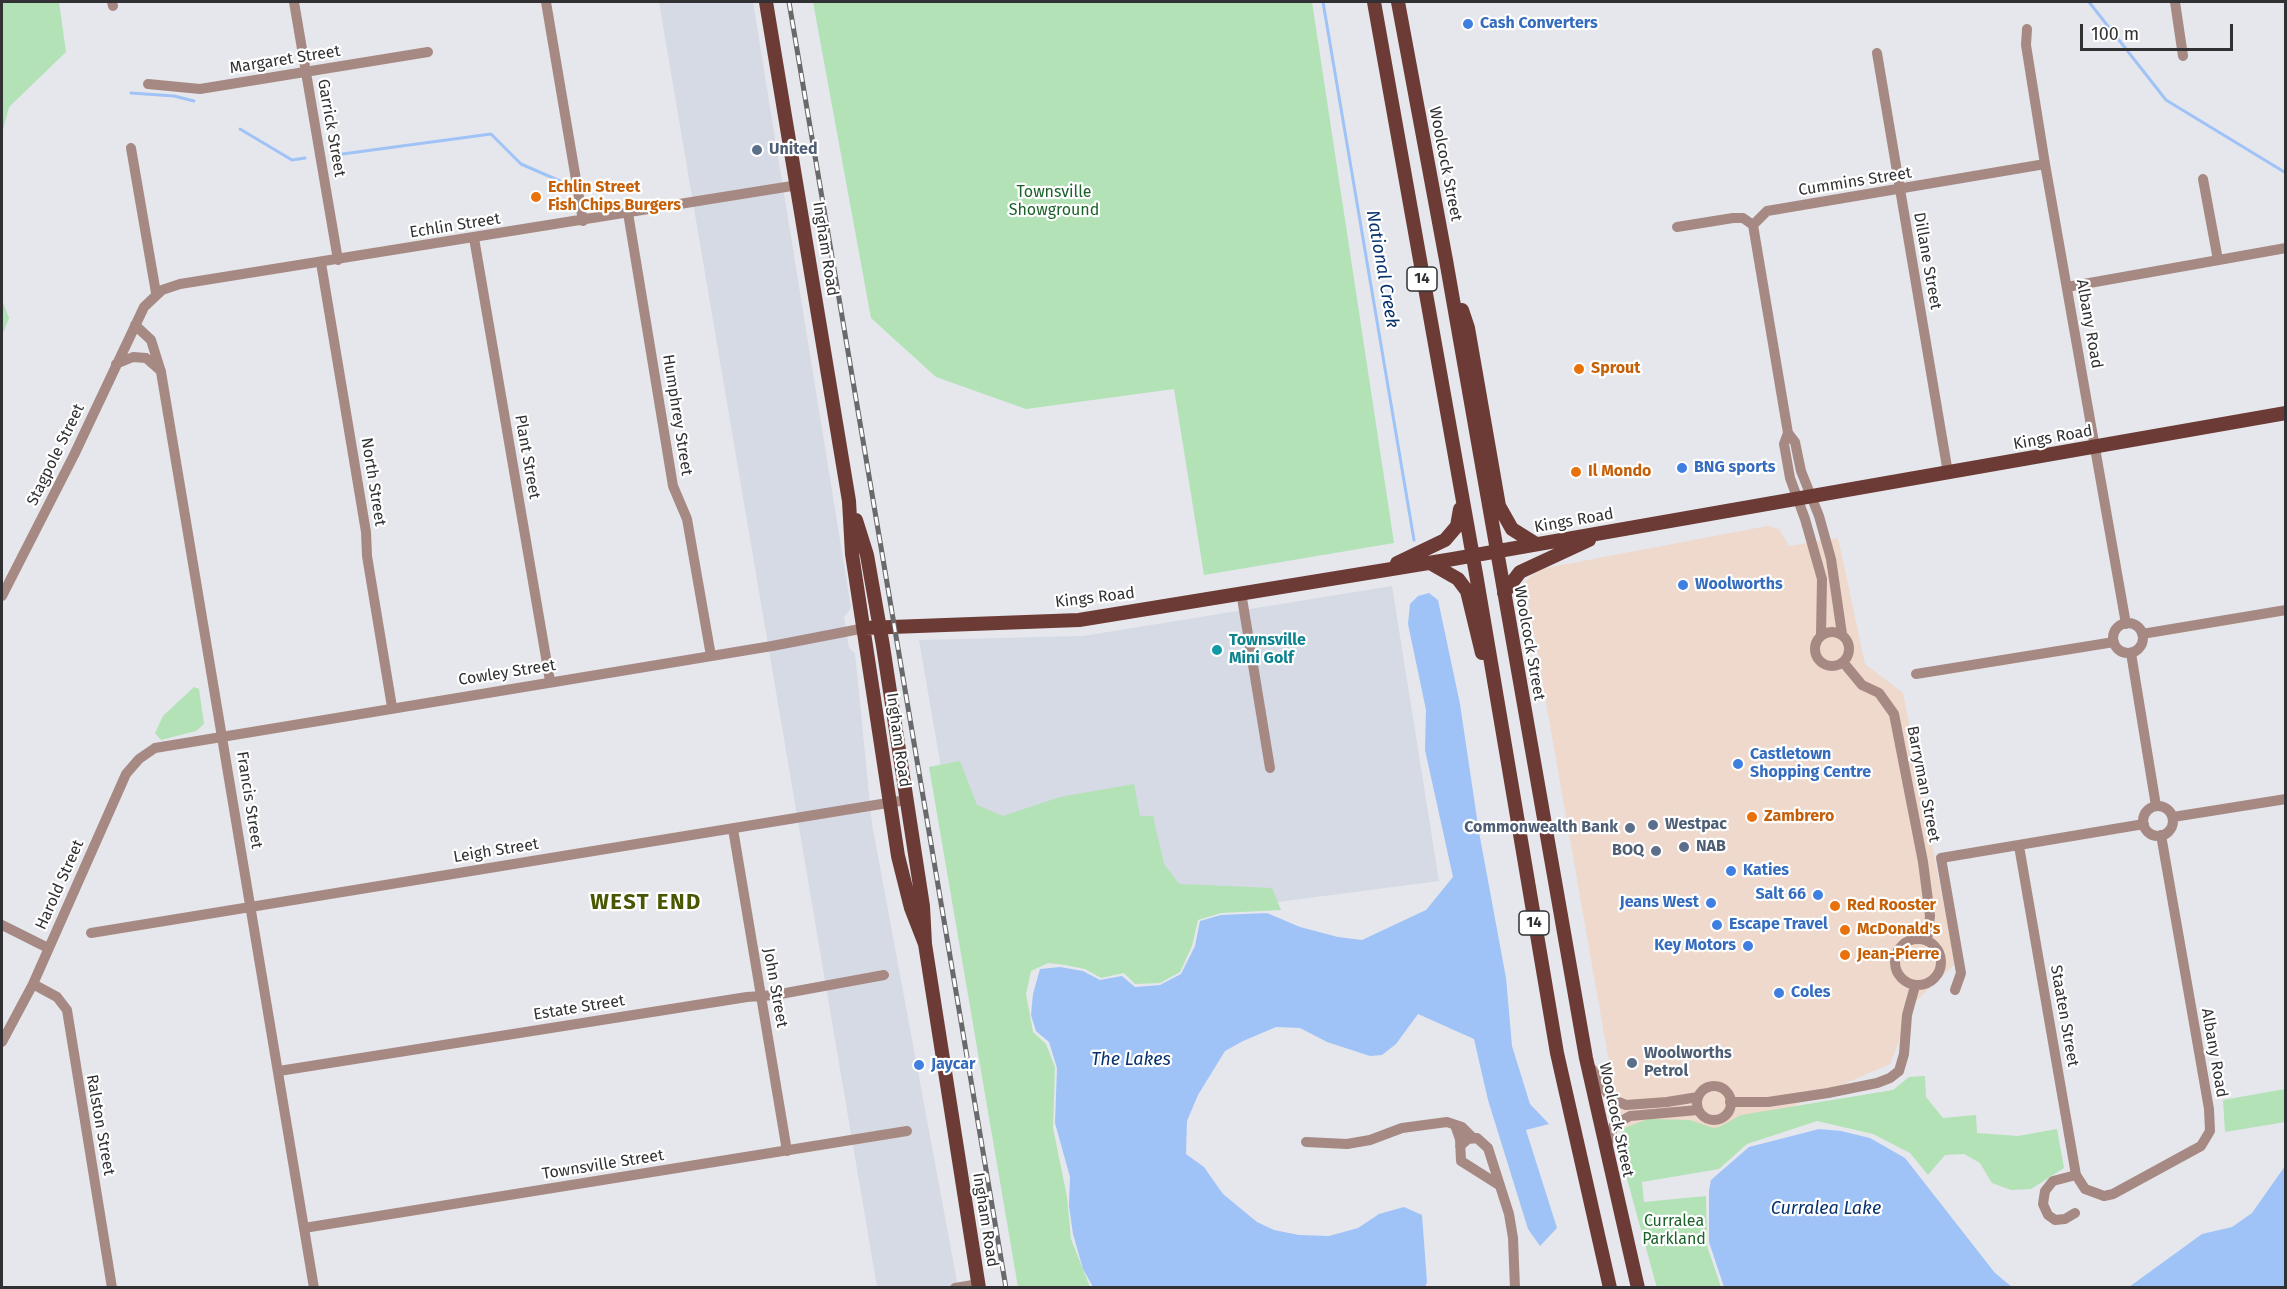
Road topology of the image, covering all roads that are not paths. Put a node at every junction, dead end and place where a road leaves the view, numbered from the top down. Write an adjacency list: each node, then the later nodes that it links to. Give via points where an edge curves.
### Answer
1 (294, 2): 11 (street, Garrick Street)
2 (546, 2): 19 (street)
3 (766, 2): 16 (main road, Ingham Road)
4 (1374, 2): 38 (main road, 14)
5 (1398, 2): 25 (main road, Woolcock Street / 14)
6 (2175, 2): 10 (street)
7 (2027, 29): 14 (street, Albany Road, via 2026,45)
8 (428, 52): 11 (street, Margaret Street)
9 (1877, 53): 17 (street, Dillane Street)
10 (2182, 56)
11 (306, 72): 12 (street, Margaret Street, via 200,89); 24 (street, Garrick Street)
12 (147, 84)
13 (131, 148): 29 (street)
14 (2045, 164): 17 (street, Cummins Street); 28 (street, Albany Road)
15 (2203, 179): 26 (street)
16 (798, 185): 18 (street, Echlin Street); 37 (main road, Ingham Road)
17 (1899, 190): 20 (street, Cummins Street, via 1767,211); 35 (street, Dillane Street)
18 (628, 213): 19 (street, Echlin Street); 57 (street, Humphrey Street, via 673,486 687,519)
19 (583, 220): 22 (street, Echlin Street)
20 (1753, 225): 21 (street, via 1743,218 1733,218); 36 (street, via 1788,433 1784,444 1790,478)
21 (1677, 227)
22 (474, 238): 24 (street, Echlin Street); 60 (street, Plant Street)
23 (2286, 248): 26 (street)
24 (338, 260): 27 (street, Echlin Street)
25 (1446, 260): 40 (main road, via 1468,328 1499,506 1512,529); 41 (main road, Woolcock Street / 14)
26 (2218, 260): 28 (street)
27 (321, 263): 29 (street, Echlin Street, via 180,284); 62 (street, North Street)
28 (2067, 287): 34 (street, Albany Road)
29 (156, 293): 30 (street)
30 (135, 325): 31 (street, Stagpole Street); 32 (street, Francis Street, via 151,340)
31 (116, 364): 32 (street, via 133,357 146,358); 47 (street, Stagpole Street)
32 (161, 372): 63 (street, Francis Street)
33 (2286, 413): 34 (main road, Kings Road)
34 (2095, 448): 35 (main road, Kings Road); 49 (street, Albany Road)
35 (1948, 473): 36 (main road, Kings Road)
36 (1804, 497): 39 (main road, Kings Road); 52 (street, via 1836,578); 54 (street, via 1822,579)
37 (849, 501): 50 (main road, Ingham Road, via 867,555); 51 (main road, Ingham Road, via 852,554)
38 (1461, 501): 42 (main road, 14); 44 (main road, via 1457,526 1445,540)
39 (1610, 531): 40 (main road, Kings Road); 46 (main road, via 1529,567 1514,577)
40 (1536, 544): 41 (main road, Kings Road)
41 (1497, 551): 42 (main road, Kings Road); 46 (main road, Woolcock Street / 14)
42 (1473, 555): 43 (main road, Kings Road); 61 (main road, 14)
43 (1430, 563): 44 (main road, Kings Road); 61 (main road, via 1458,579 1467,591)
44 (1382, 570): 45 (main road, Kings Road)
45 (1241, 592): 50 (main road, Kings Road, via 1079,620); 65 (street)
46 (1504, 593): 87 (main road, Woolcock Street / 14)
47 (2, 596)
48 (2286, 610): 53 (street)
49 (2126, 624): 53 (street, via 2135,625); 55 (street, via 2117,628)
50 (880, 626): 51 (main road, Kings Road); 67 (main road, Ingham Road)
51 (865, 628): 57 (street, Cowley Street); 68 (main road, Ingham Road)
52 (1842, 634): 54 (street, via 1837,631); 58 (street, via 1850,648)
53 (2142, 634): 56 (street, via 2140,646)
54 (1821, 635): 58 (street, via 1815,645 1821,661 1831,666)
55 (2114, 642): 56 (street, via 2120,650); 59 (street)
56 (2131, 653): 69 (street)
57 (711, 656): 60 (street, Cowley Street)
58 (1843, 662): 78 (street, Barryman Street, via 1862,685 1879,693 1894,714 1923,862 1930,916)
59 (1916, 674)
60 (550, 681): 62 (street, Cowley Street)
61 (1498, 705): 111 (main road, 14, via 1557,1053)
62 (392, 707): 63 (street, Cowley Street)
63 (223, 735): 64 (street, Cowley Street); 75 (street, Francis Street)
64 (155, 748): 80 (street, Harold Street, via 126,774)
65 (1270, 768)
66 (2286, 799): 70 (street)
67 (906, 800): 68 (street, Leigh Street); 79 (main road, Ingham Road)
68 (890, 802): 72 (street, Leigh Street); 79 (main road, Ingham Road, via 902,876)
69 (2156, 806): 70 (street, via 2166,808); 71 (street, via 2147,811)
70 (2173, 817): 73 (street, via 2171,829)
71 (2144, 824): 73 (street, via 2150,833); 74 (street)
72 (733, 830): 75 (street, Leigh Street); 85 (street, John Street)
73 (2161, 835): 103 (street, Albany Road, via 2210,1131 2200,1146 2113,1194 2104,1196)
74 (2019, 846): 84 (street, via 1941,858 1961,973); 101 (street, Staaten Street)
75 (251, 905): 77 (street, Leigh Street); 88 (street, Francis Street)
76 (2, 925): 80 (street)
77 (92, 933)
78 (1927, 941): 83 (street, via 1938,950 1941,967 1931,982); 83 (street, via 1913,939 1896,954 1897,972)
79 (925, 944): 106 (main road, Ingham Road)
80 (48, 948): 82 (street, Harold Street)
81 (884, 975): 85 (street, Estate Street)
82 (33, 984): 86 (street, Harold Street); 107 (street, Ralston Street, via 57,997 67,1010)
83 (1914, 986): 90 (street, via 1899,1071 1877,1083 1838,1091 1768,1102)
84 (1955, 990)
85 (761, 996): 88 (street, Estate Street); 97 (street, John Street)
86 (2, 1042)
87 (1586, 1058): 89 (street, via 1611,1100 1619,1103 1641,1105); 98 (main road, Woolcock Street / 14)
88 (279, 1071): 105 (street, Francis Street)
89 (1698, 1097): 90 (street, via 1708,1087 1718,1087 1727,1093); 91 (street)
90 (1730, 1102): 91 (street, via 1727,1113 1718,1120 1706,1119)
91 (1698, 1110): 98 (street, via 1630,1116 1614,1125)
92 (1455, 1125): 94 (street); 95 (street, via 1432,1123 1402,1128 1347,1144); 96 (street)
93 (907, 1131): 97 (street, Townsville Street)
94 (1473, 1138): 96 (street); 99 (street, via 1486,1144)
95 (1306, 1142)
96 (1460, 1146): 100 (street, via 1461,1161)
97 (787, 1151): 105 (street, Townsville Street)
98 (1605, 1152): 112 (main road, Woolcock Street / 14)
99 (1489, 1153): 100 (street, via 1486,1162); 102 (street)
100 (1473, 1169): 102 (street)
101 (2076, 1175): 103 (street, Staaten Street); 104 (street, via 2053,1181 2045,1191 2043,1204 2055,1220 2065,1220)
102 (1499, 1185): 110 (street, via 1513,1238)
103 (2085, 1189)
104 (2075, 1213)
105 (304, 1228): 108 (street, Francis Street)
106 (979, 1286): 109 (street)
107 (112, 1287)
108 (314, 1287)
109 (955, 1287)
110 (1515, 1287)
111 (1610, 1287)
112 (1638, 1287)

